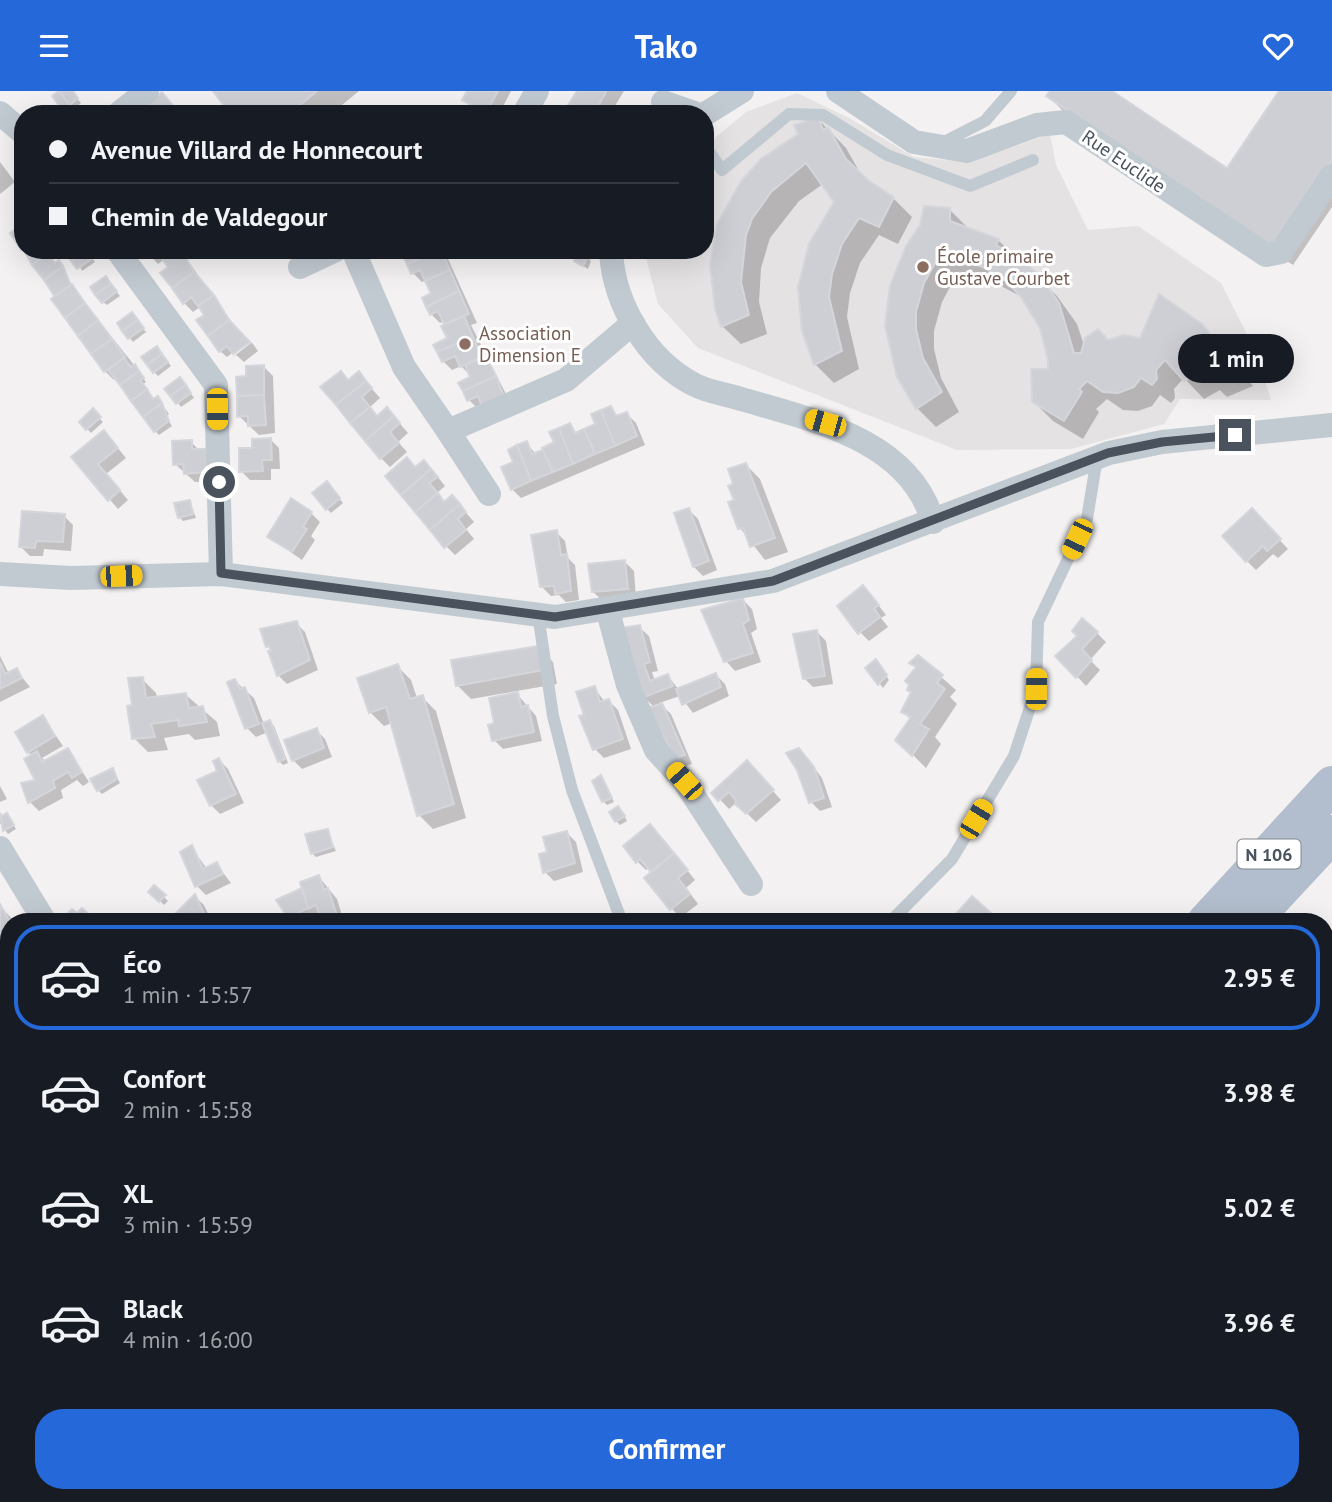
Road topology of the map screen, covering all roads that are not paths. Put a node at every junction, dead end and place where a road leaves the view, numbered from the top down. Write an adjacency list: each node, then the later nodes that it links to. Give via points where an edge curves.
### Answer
1 (146, 91): 5 (street)
2 (742, 91): 6 (street)
3 (838, 91): 9 (street, Rue Euclide, via 914,142)
4 (1011, 91): 9 (lane, via 985,121)
5 (129, 105)
6 (714, 108)
7 (0, 113): 8 (street)
8 (14, 125)
9 (936, 146): 12 (street, Rue Euclide, via 967,151 1037,125 1066,122 1266,254 1281,252)
10 (714, 159): 11 (lane, via 722,170 789,114 823,115 887,155 970,186)
11 (1033, 160)
12 (1332, 176)
13 (124, 259): 24 (street, via 216,385)
14 (317, 259): 17 (street)
15 (358, 259): 20 (street, via 404,367)
16 (612, 259): 18 (street)
17 (300, 267)
18 (633, 323): 20 (street, via 566,380); 23 (street, via 659,360 696,385 825,423 878,449 916,482)
19 (1332, 425): 21 (street, via 1162,442)
20 (448, 431): 22 (street)
21 (1097, 458): 23 (street); 34 (lane, via 1087,519 1038,622 1036,689 1014,756 952,859)
22 (489, 494)
23 (933, 522): 26 (street, via 773,581)
24 (221, 573): 25 (street, via 71,578); 27 (street)
25 (0, 574)
26 (607, 608): 27 (street, via 555,617); 31 (street, via 628,685 656,750 684,781)
27 (538, 614): 33 (lane, via 553,716 572,790)
28 (1332, 785): 35 (main road, N 106)
29 (1332, 834): 36 (main road, N 106)
30 (0, 848): 32 (street)
31 (751, 884)
32 (40, 913)
33 (619, 913)
34 (899, 913)
35 (1214, 913)
36 (1258, 913)

